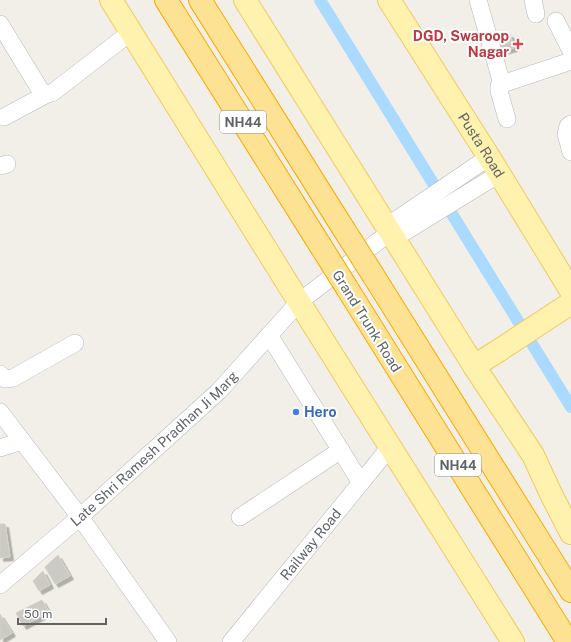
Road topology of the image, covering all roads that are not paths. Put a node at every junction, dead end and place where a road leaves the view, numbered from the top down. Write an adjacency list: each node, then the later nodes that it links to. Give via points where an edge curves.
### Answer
1 (111, 0): 9 (main road)
2 (166, 0): 40 (highway, Grand Trunk Road / NH44, bridge)
3 (200, 0): 36 (highway, NH44, bridge)
4 (245, 0): 19 (main road)
5 (389, 0): 18 (main road, Pusta Road)
6 (478, 0): 12 (street)
7 (556, 21): 10 (street)
8 (0, 24): 13 (street, via 41,91)
9 (131, 32): 13 (street, via 52,93); 20 (main road)
10 (571, 51)
11 (571, 61): 12 (street)
12 (502, 84): 15 (street, via 498,91)
13 (47, 94): 14 (street)
14 (4, 117)
15 (507, 119)
16 (571, 124): 17 (street, via 566,134)
17 (571, 152)
18 (494, 166): 19 (street, via 406,231); 21 (main road, Pusta Road)
19 (392, 230): 20 (street, Late Shri Ramesh Pradhan Ji Marg); 24 (main road)
20 (299, 302): 22 (street, Late Shri Ramesh Pradhan Ji Marg); 28 (main road)
21 (568, 302): 24 (main road)
22 (269, 335): 30 (street); 33 (street, Late Shri Ramesh Pradhan Ji Marg, via 218,390)
23 (75, 343): 25 (street, via 13,378 5,379)
24 (474, 366): 34 (main road, via 533,456)
25 (0, 374)
26 (0, 412): 27 (street)
27 (22, 441): 29 (street); 33 (street)
28 (390, 447): 31 (street, Railway Road); 39 (main road)
29 (0, 448)
30 (341, 450): 31 (street); 32 (street)
31 (361, 483): 38 (street, Railway Road)
32 (240, 517)
33 (80, 518): 35 (street, Late Shri Ramesh Pradhan Ji Marg); 37 (street)
34 (571, 533)
35 (0, 585)
36 (571, 591)
37 (168, 642)
38 (232, 642)
39 (513, 642)
40 (568, 642)

